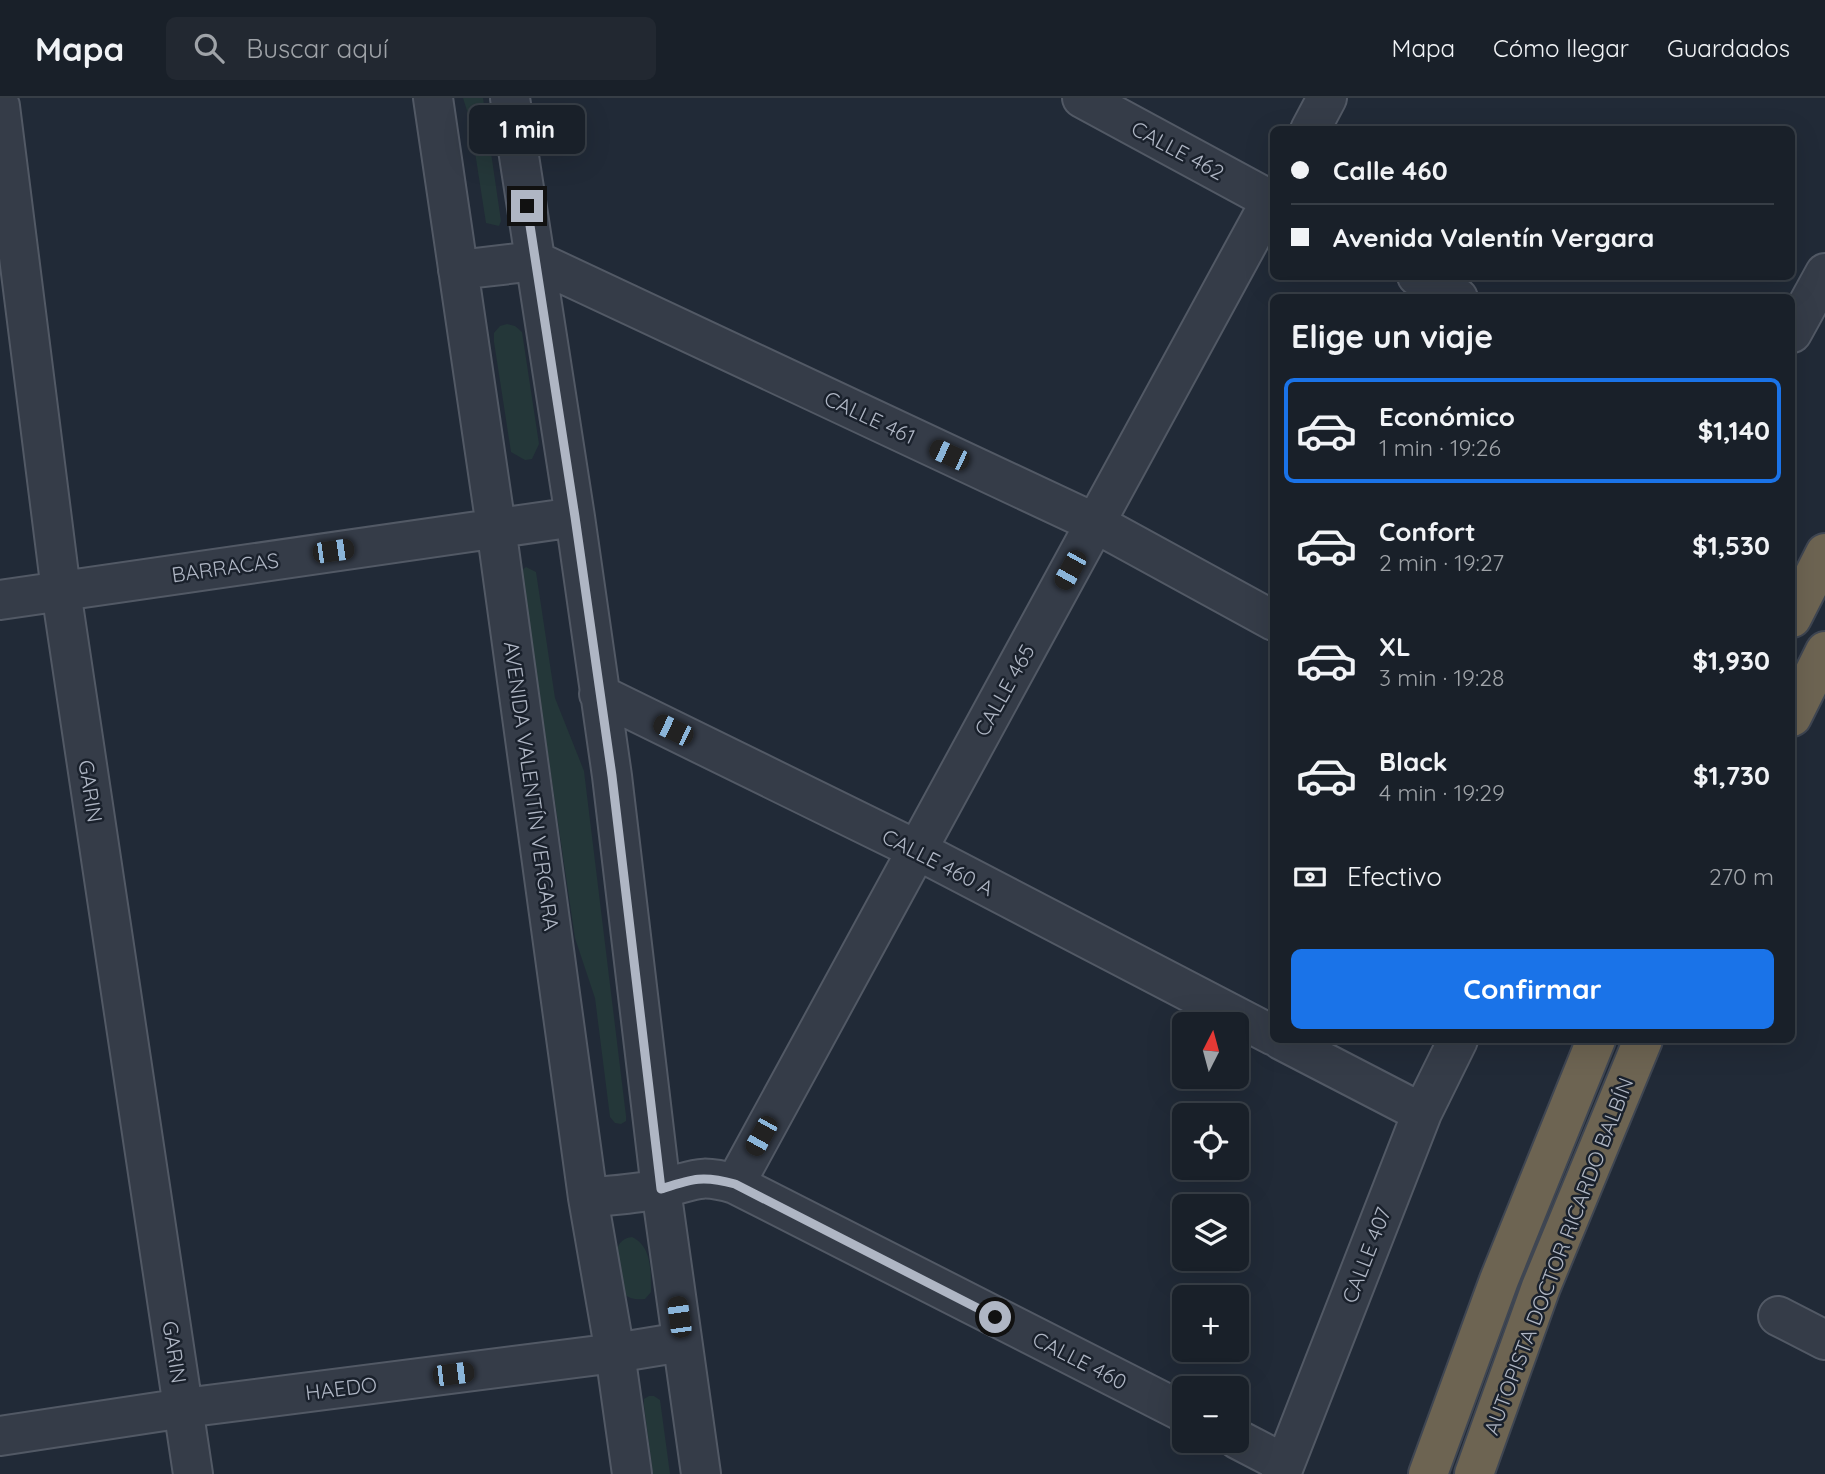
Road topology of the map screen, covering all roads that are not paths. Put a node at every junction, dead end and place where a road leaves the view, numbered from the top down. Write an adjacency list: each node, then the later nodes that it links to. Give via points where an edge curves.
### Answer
1 (433, 98): 10 (street, AVENIDA VALENTÍN VERGARA)
2 (510, 98): 9 (street)
3 (1082, 98): 7 (street, CALLE 462)
4 (1327, 98): 6 (street)
5 (0, 106): 19 (street, GARIN)
6 (1312, 126)
7 (1270, 197)
8 (1270, 204): 16 (street, CALLE 465)
9 (536, 261): 10 (street); 15 (street); 16 (street, CALLE 461)
10 (458, 270): 17 (street, AVENIDA VALENTÍN VERGARA)
11 (1825, 273): 14 (street)
12 (1424, 280): 13 (street)
13 (1451, 294)
14 (1795, 328)
15 (575, 517): 17 (street, BARRACAS); 24 (street)
16 (1095, 523): 22 (street, CALLE 461); 26 (street, CALLE 465)
17 (496, 527): 19 (street, BARRACAS); 35 (street, AVENIDA VALENTÍN VERGARA)
18 (1825, 553): 21 (highway)
19 (61, 591): 20 (street, BARRACAS); 41 (street, GARIN)
20 (0, 600)
21 (1795, 612)
22 (1270, 619)
23 (1825, 651): 25 (highway)
24 (599, 694): 26 (street, CALLE 460 A); 34 (street)
25 (1795, 711)
26 (917, 850): 27 (street, CALLE 460 A); 33 (street, CALLE 465)
27 (1270, 1034)
28 (1287, 1043): 32 (street)
29 (1457, 1043): 32 (street, CALLE 407)
30 (1595, 1043): 48 (highway, AUTOPISTA DOCTOR RICARDO BALBÍN, via 1499,1280)
31 (1642, 1043): 49 (highway, AUTOPISTA DOCTOR RICARDO BALBÍN, via 1541,1287)
32 (1422, 1113): 44 (street, CALLE 407)
33 (735, 1184): 34 (street, CALLE 460, via 696,1178); 40 (street, CALLE 460)
34 (661, 1189): 35 (street, CALLE 460); 38 (street)
35 (588, 1198): 39 (street, AVENIDA VALENTÍN VERGARA)
36 (1778, 1316): 37 (street)
37 (1825, 1340)
38 (682, 1342): 39 (street, HAEDO); 47 (street)
39 (615, 1353): 41 (street, HAEDO); 46 (street, AVENIDA VALENTÍN VERGARA)
40 (1172, 1406)
41 (184, 1408): 42 (street, HAEDO); 45 (street, GARIN)
42 (0, 1436)
43 (1249, 1447): 44 (street)
44 (1283, 1469)
45 (193, 1474)
46 (632, 1474)
47 (701, 1474)
48 (1428, 1474)
49 (1474, 1474)

